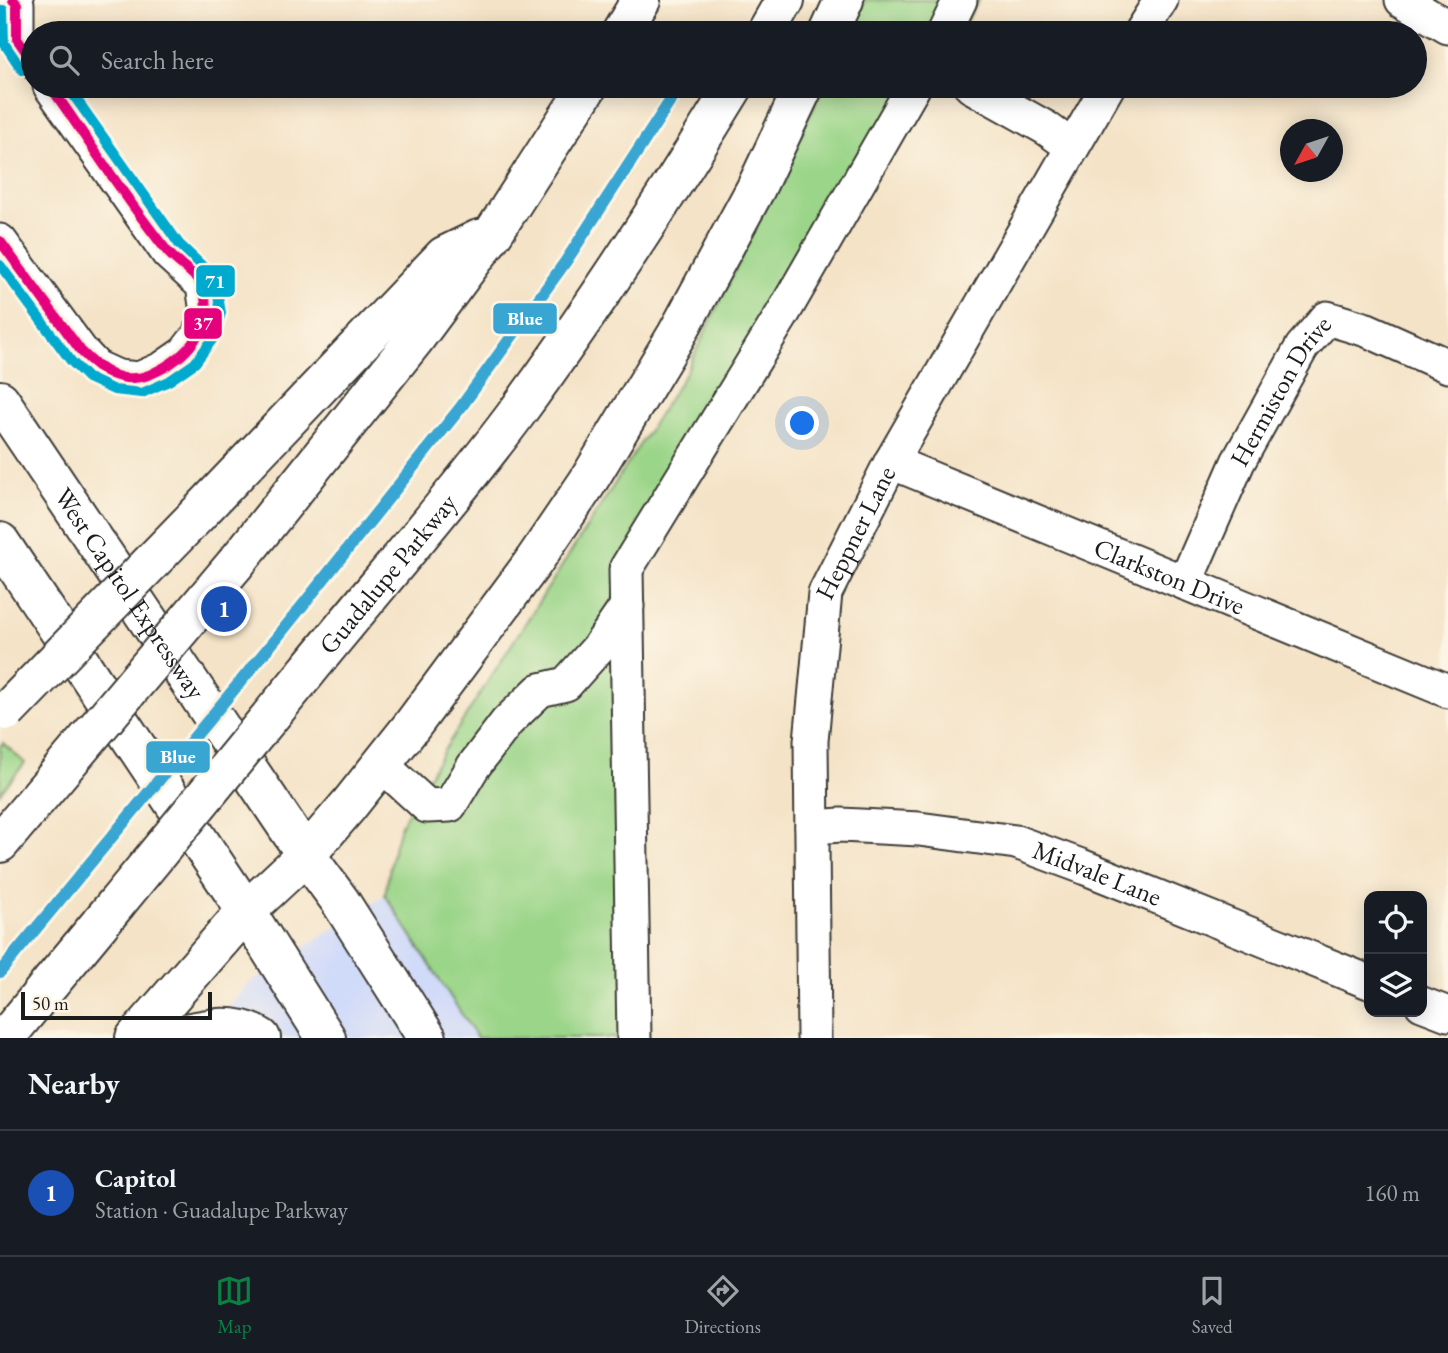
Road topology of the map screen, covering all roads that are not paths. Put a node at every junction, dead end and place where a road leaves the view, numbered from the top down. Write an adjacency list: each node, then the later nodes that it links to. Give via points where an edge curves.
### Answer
1 (13, 0): 14 (street, via 17,4)
2 (641, 0): 8 (highway)
3 (785, 0): 9 (highway)
4 (844, 0): 10 (highway)
5 (960, 0): 11 (street)
6 (1161, 0): 12 (street)
7 (1402, 0): 13 (street)
8 (628, 21)
9 (773, 21)
10 (834, 21)
11 (949, 21)
12 (1148, 21)
13 (1448, 27)
14 (17, 42)
15 (58, 98): 24 (street, via 168,253 203,285 207,312 199,335 185,353 139,379 96,368)
16 (580, 98): 23 (highway)
17 (726, 98): 41 (highway, Guadalupe Parkway, bridge, via 603,290 511,420)
18 (798, 98): 33 (highway, via 691,310 594,472)
19 (907, 98): 30 (street, via 782,315 626,569)
20 (992, 98): 22 (street)
21 (1101, 98): 22 (street, Heppner Lane)
22 (1071, 146): 27 (street, Heppner Lane)
23 (494, 232): 32 (highway, bridge, via 444,256); 35 (highway, bridge, via 236,563)
24 (0, 241)
25 (1448, 366): 29 (street, Hermiston Drive, via 1367,330 1327,318 1303,347 1238,462)
26 (0, 400): 36 (highway, West Capitol Expressway)
27 (891, 462): 29 (street, Clarkston Drive); 34 (street, Heppner Lane, via 825,593 811,741)
28 (0, 542): 37 (highway)
29 (1185, 583): 31 (street, Clarkston Drive)
30 (627, 606): 33 (street, via 566,684 540,690 507,722 472,766 450,805 427,806); 47 (street)
31 (1448, 691)
32 (4, 714)
33 (382, 765): 36 (highway)
34 (812, 827): 38 (street, Midvale Lane, via 919,830 1016,842); 48 (street, Heppner Lane)
35 (0, 844)
36 (306, 855): 37 (highway); 46 (highway, West Capitol Expressway)
37 (246, 911): 42 (highway); 45 (highway)
38 (1364, 980)
39 (1427, 1006): 40 (street)
40 (1448, 1014)
41 (5, 1038)
42 (135, 1038)
43 (176, 1038): 44 (highway, via 228,1026)
44 (261, 1038)
45 (326, 1038)
46 (427, 1038)
47 (634, 1038)
48 (814, 1038)

